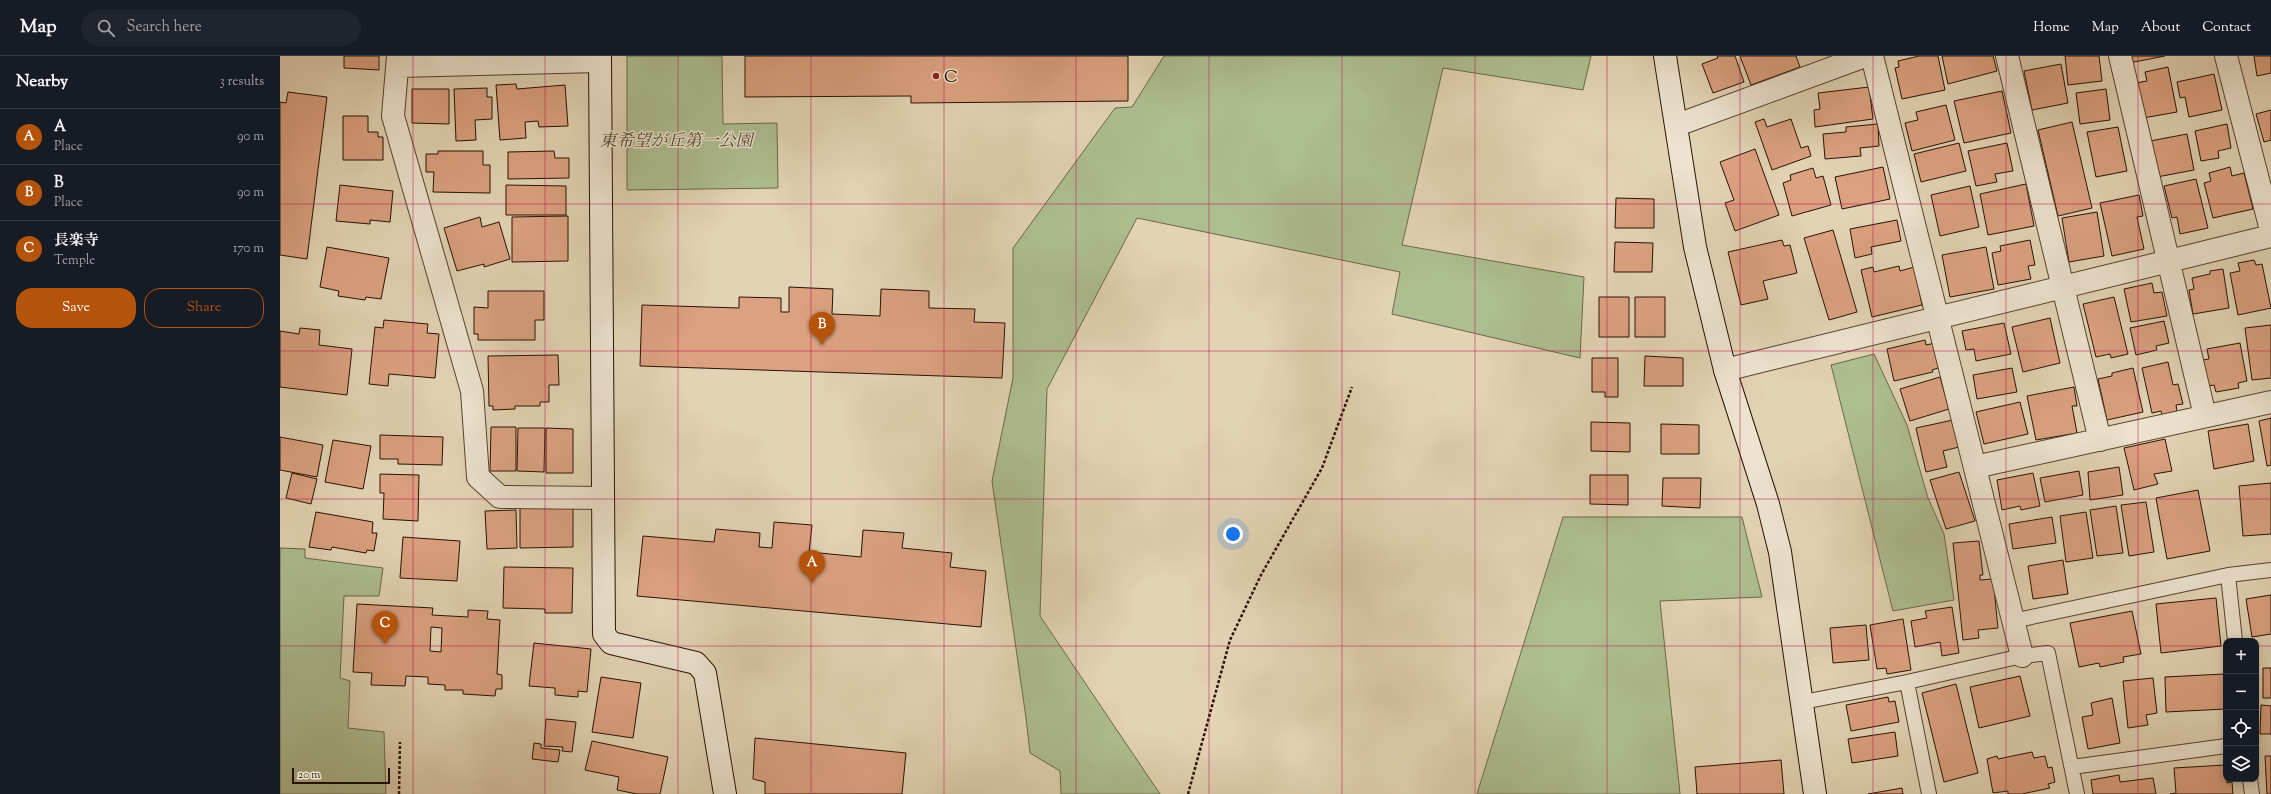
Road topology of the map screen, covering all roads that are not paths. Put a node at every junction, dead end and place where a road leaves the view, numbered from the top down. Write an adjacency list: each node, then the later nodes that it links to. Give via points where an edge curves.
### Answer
1 (1665, 56): 9 (street)
2 (1866, 56): 9 (street)
3 (1872, 56): 14 (street)
4 (2008, 56): 13 (street)
5 (2120, 56): 12 (street)
6 (2226, 56): 10 (street)
7 (600, 59): 8 (street); 20 (street)
8 (399, 61): 20 (street, via 393,116 472,391 478,476 500,497)
9 (1677, 125): 15 (street, via 1695,247)
10 (2271, 230)
11 (2271, 236): 12 (street)
12 (2168, 262): 13 (street); 17 (street)
13 (2063, 287): 14 (street); 18 (street)
14 (1937, 317): 15 (street); 19 (street)
15 (1725, 370): 27 (street, via 1768,504 1780,552)
16 (2271, 402): 17 (street)
17 (2205, 416): 18 (street)
18 (2100, 440): 19 (street)
19 (1975, 467): 23 (street)
20 (601, 498): 31 (street, via 604,634 611,643 696,664 705,673)
21 (2271, 570): 22 (lane)
22 (2228, 575): 23 (lane); 24 (lane)
23 (2013, 621): 25 (street)
24 (2235, 638)
25 (2022, 656): 26 (lane); 29 (lane, via 2048,653)
26 (1907, 682): 27 (lane); 33 (lane)
27 (1803, 702): 32 (street)
28 (2223, 746): 29 (lane)
29 (2072, 767): 34 (lane)
30 (2250, 782): 35 (lane)
31 (725, 794)
32 (1815, 794)
33 (1929, 794)
34 (2077, 794)
35 (2252, 794)

